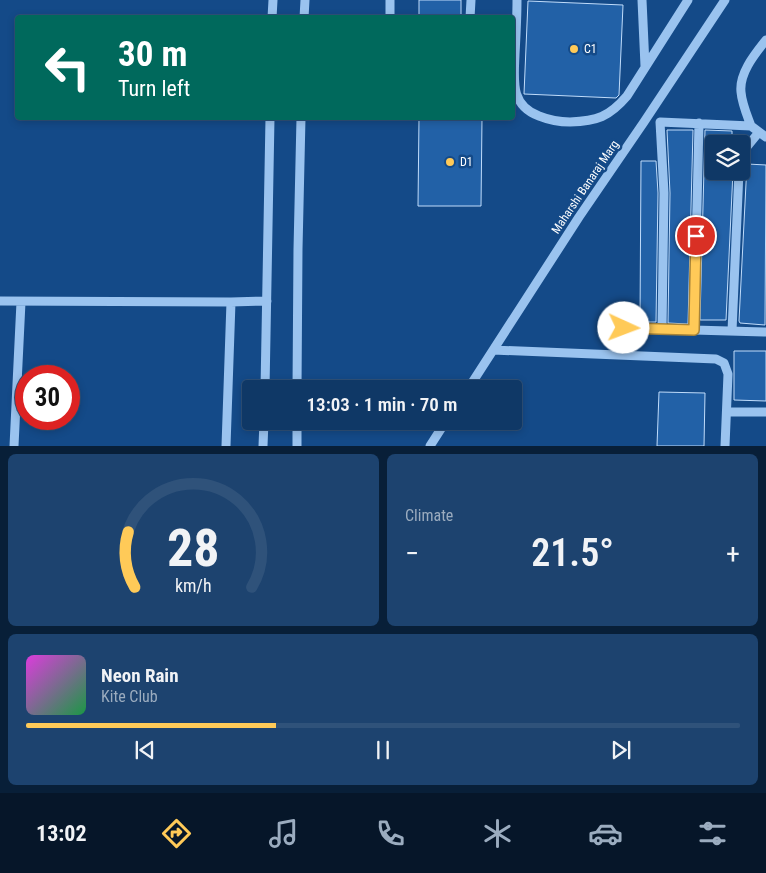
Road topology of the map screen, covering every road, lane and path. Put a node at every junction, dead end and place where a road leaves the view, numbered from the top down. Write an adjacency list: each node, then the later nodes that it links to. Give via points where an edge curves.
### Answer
1 (273, 0): 9 (street)
2 (305, 0): 10 (street)
3 (390, 0): 11 (street)
4 (471, 0): 12 (street)
5 (517, 0): 14 (street)
6 (642, 0): 15 (street)
7 (688, 0): 15 (street)
8 (725, 0): 33 (street, Maharshi Banaraj Marg)
9 (272, 15)
10 (304, 15)
11 (390, 15)
12 (470, 15)
13 (766, 40): 20 (street, via 745,70 741,90)
14 (515, 42)
15 (645, 66): 16 (street, via 618,107 586,122 549,120 529,112)
16 (515, 91)
17 (270, 120): 25 (street)
18 (302, 120): 35 (street)
19 (699, 123): 20 (street); 29 (street, via 660,122 664,193); 30 (street)
20 (751, 126): 21 (street)
21 (762, 134): 22 (street)
22 (750, 144)
23 (739, 180): 31 (street)
24 (0, 301): 26 (street)
25 (268, 301): 27 (street); 34 (street)
26 (21, 302): 27 (street); 42 (street)
27 (231, 302): 43 (street)
28 (624, 328): 29 (street)
29 (662, 329): 30 (street)
30 (694, 330): 31 (street)
31 (732, 331): 32 (street)
32 (766, 332)
33 (493, 350): 36 (street, Maharshi Banaraj Marg); 37 (street, via 716,359 724,363 728,374)
34 (265, 380)
35 (297, 380)
36 (474, 380)
37 (727, 412): 38 (street); 47 (street)
38 (766, 412)
39 (264, 430): 44 (street)
40 (297, 430): 45 (street)
41 (440, 430): 46 (street)
42 (14, 446)
43 (226, 446)
44 (263, 446)
45 (297, 446)
46 (430, 446)
47 (726, 446)

